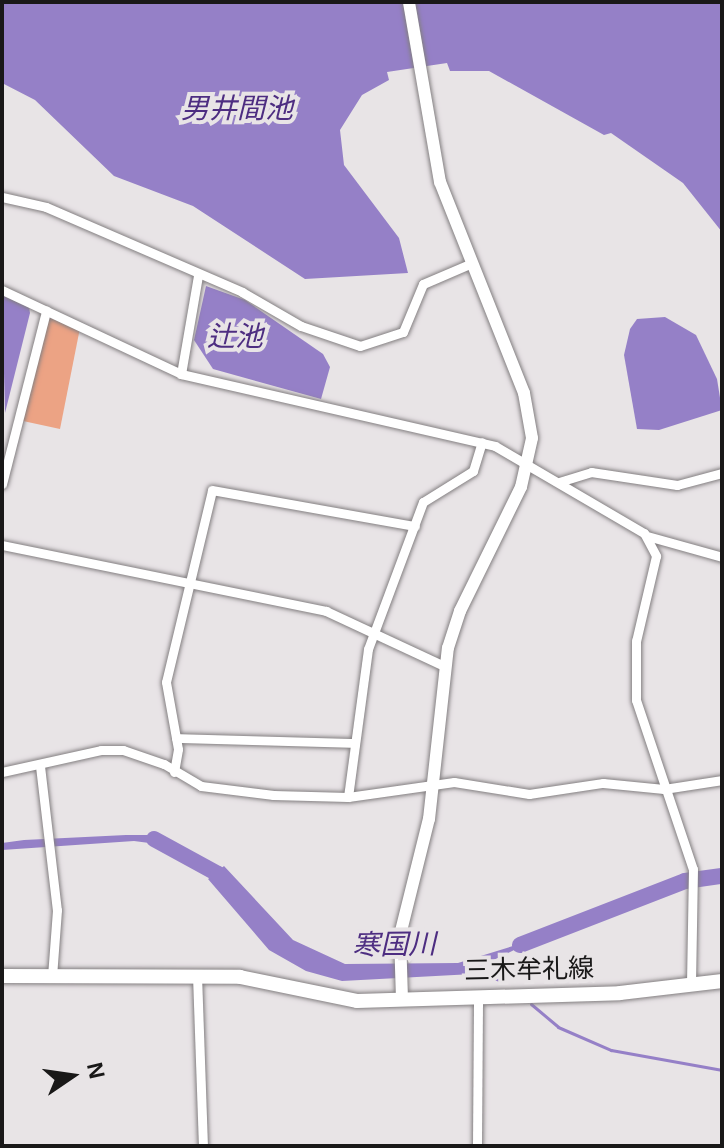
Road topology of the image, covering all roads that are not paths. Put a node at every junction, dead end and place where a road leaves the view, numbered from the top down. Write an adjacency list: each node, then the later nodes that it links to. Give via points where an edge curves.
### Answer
1 (409, 2): 3 (street, via 440,182)
2 (2, 197): 4 (street, via 46,207)
3 (472, 263): 4 (street, via 423,284 403,332 360,346 301,326 242,292); 10 (street, via 524,393 530,418)
4 (198, 276): 7 (street)
5 (2, 290): 6 (street)
6 (46, 311): 7 (street); 8 (street)
7 (181, 374): 9 (street)
8 (7, 438): 13 (street)
9 (482, 442): 10 (street); 14 (street, via 473,471 423,502)
10 (529, 465): 12 (street); 20 (street, via 460,611)
11 (722, 473): 12 (street, via 677,485 591,472)
12 (559, 482): 15 (street)
13 (2, 484)
14 (415, 526): 18 (street, via 212,490 201,546); 19 (street)
15 (647, 536): 17 (street); 28 (street, via 656,556 636,641 634,679 642,726)
16 (2, 545): 18 (street)
17 (722, 557)
18 (186, 586): 19 (street, via 326,611); 21 (street, via 166,682)
19 (375, 630): 20 (street); 22 (street)
20 (446, 667): 27 (street)
21 (176, 738): 22 (street); 25 (street, via 179,762)
22 (355, 743): 29 (street)
23 (40, 766): 24 (street); 25 (street, via 123,750); 32 (street, via 57,926)
24 (2, 772)
25 (174, 772): 29 (street, via 201,786 228,791)
26 (722, 780): 28 (street)
27 (434, 785): 28 (street, via 471,783 529,794 618,782); 29 (street); 35 (street, via 405,910)
28 (664, 789): 34 (street, via 693,869)
29 (348, 797)
30 (197, 975): 32 (main road, 三木牟礼線); 35 (main road, 三木牟礼線, via 266,980 357,1001); 37 (street)
31 (2, 976): 32 (main road, 三木牟礼線)
32 (52, 976)
33 (722, 981): 34 (main road, 三木牟礼線)
34 (691, 985): 36 (main road, 三木牟礼線, via 620,993)
35 (401, 992): 36 (main road, 三木牟礼線)
36 (478, 995): 38 (street)
37 (203, 1146)
38 (477, 1146)

